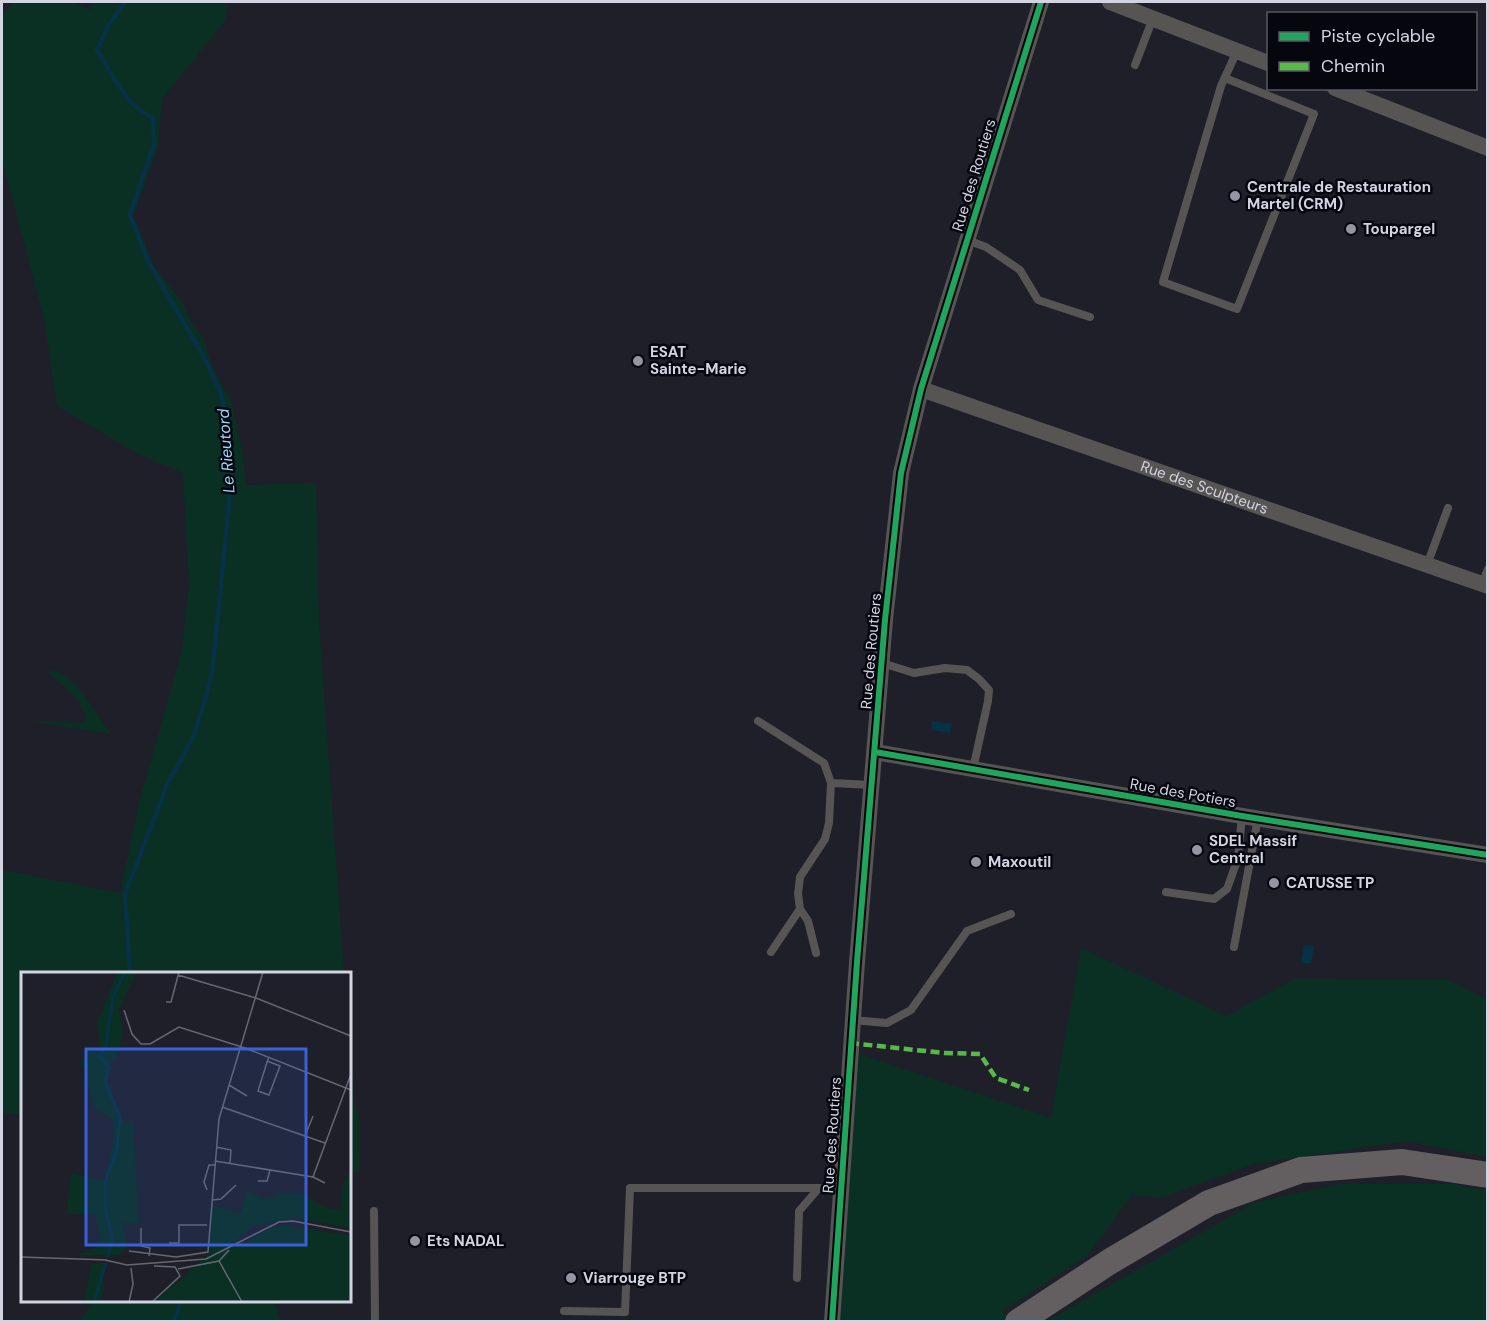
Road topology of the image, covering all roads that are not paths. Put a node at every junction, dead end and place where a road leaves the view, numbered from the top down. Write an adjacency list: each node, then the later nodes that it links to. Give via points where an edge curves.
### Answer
1 (1041, 2): 10 (street, Rue des Routiers)
2 (1110, 2): 3 (street)
3 (1153, 18): 4 (street); 6 (lane)
4 (1237, 51): 5 (street); 7 (lane)
5 (1267, 62)
6 (1135, 65)
7 (1225, 78): 7 (lane, via 1163,282 1237,309 1314,114)
8 (1340, 90): 9 (street)
9 (1488, 148)
10 (967, 240): 11 (lane, via 987,247 1020,270 1038,300); 12 (street, Rue des Routiers)
11 (1090, 317)
12 (921, 389): 14 (street, Rue des Sculpteurs); 16 (street, Rue des Routiers, via 901,473)
13 (1448, 508): 14 (lane)
14 (1427, 565): 15 (street, Rue des Sculpteurs)
15 (1486, 580)
16 (882, 663): 18 (street, Rue des Routiers); 19 (lane, via 914,673 967,670 989,690)
17 (758, 721): 20 (lane, via 824,763)
18 (875, 752): 19 (street, Rue des Potiers); 21 (street, Rue des Routiers)
19 (973, 769): 22 (street, Rue des Potiers)
20 (831, 783): 21 (lane); 25 (lane, via 829,823 825,838 800,878)
21 (872, 785): 30 (street, Rue des Routiers)
22 (1250, 817): 23 (street, Rue des Potiers); 24 (lane, via 1227,889 1214,899); 27 (lane)
23 (1488, 855)
24 (1166, 892)
25 (800, 909): 28 (lane); 29 (lane, via 808,921)
26 (1011, 914): 30 (lane, via 967,931 910,1010 886,1023)
27 (1234, 947)
28 (771, 952)
29 (816, 953)
30 (852, 1020): 33 (street, Rue des Routiers)
31 (1488, 1175): 39 (main road, via 1402,1162 1301,1170 1209,1203)
32 (819, 1188): 33 (lane); 35 (lane, via 799,1211); 36 (lane, via 630,1188 626,1312)
33 (840, 1191): 38 (street, Rue des Routiers)
34 (374, 1211): 37 (lane)
35 (797, 1278)
36 (564, 1311)
37 (375, 1322)
38 (832, 1322)
39 (1018, 1322)

